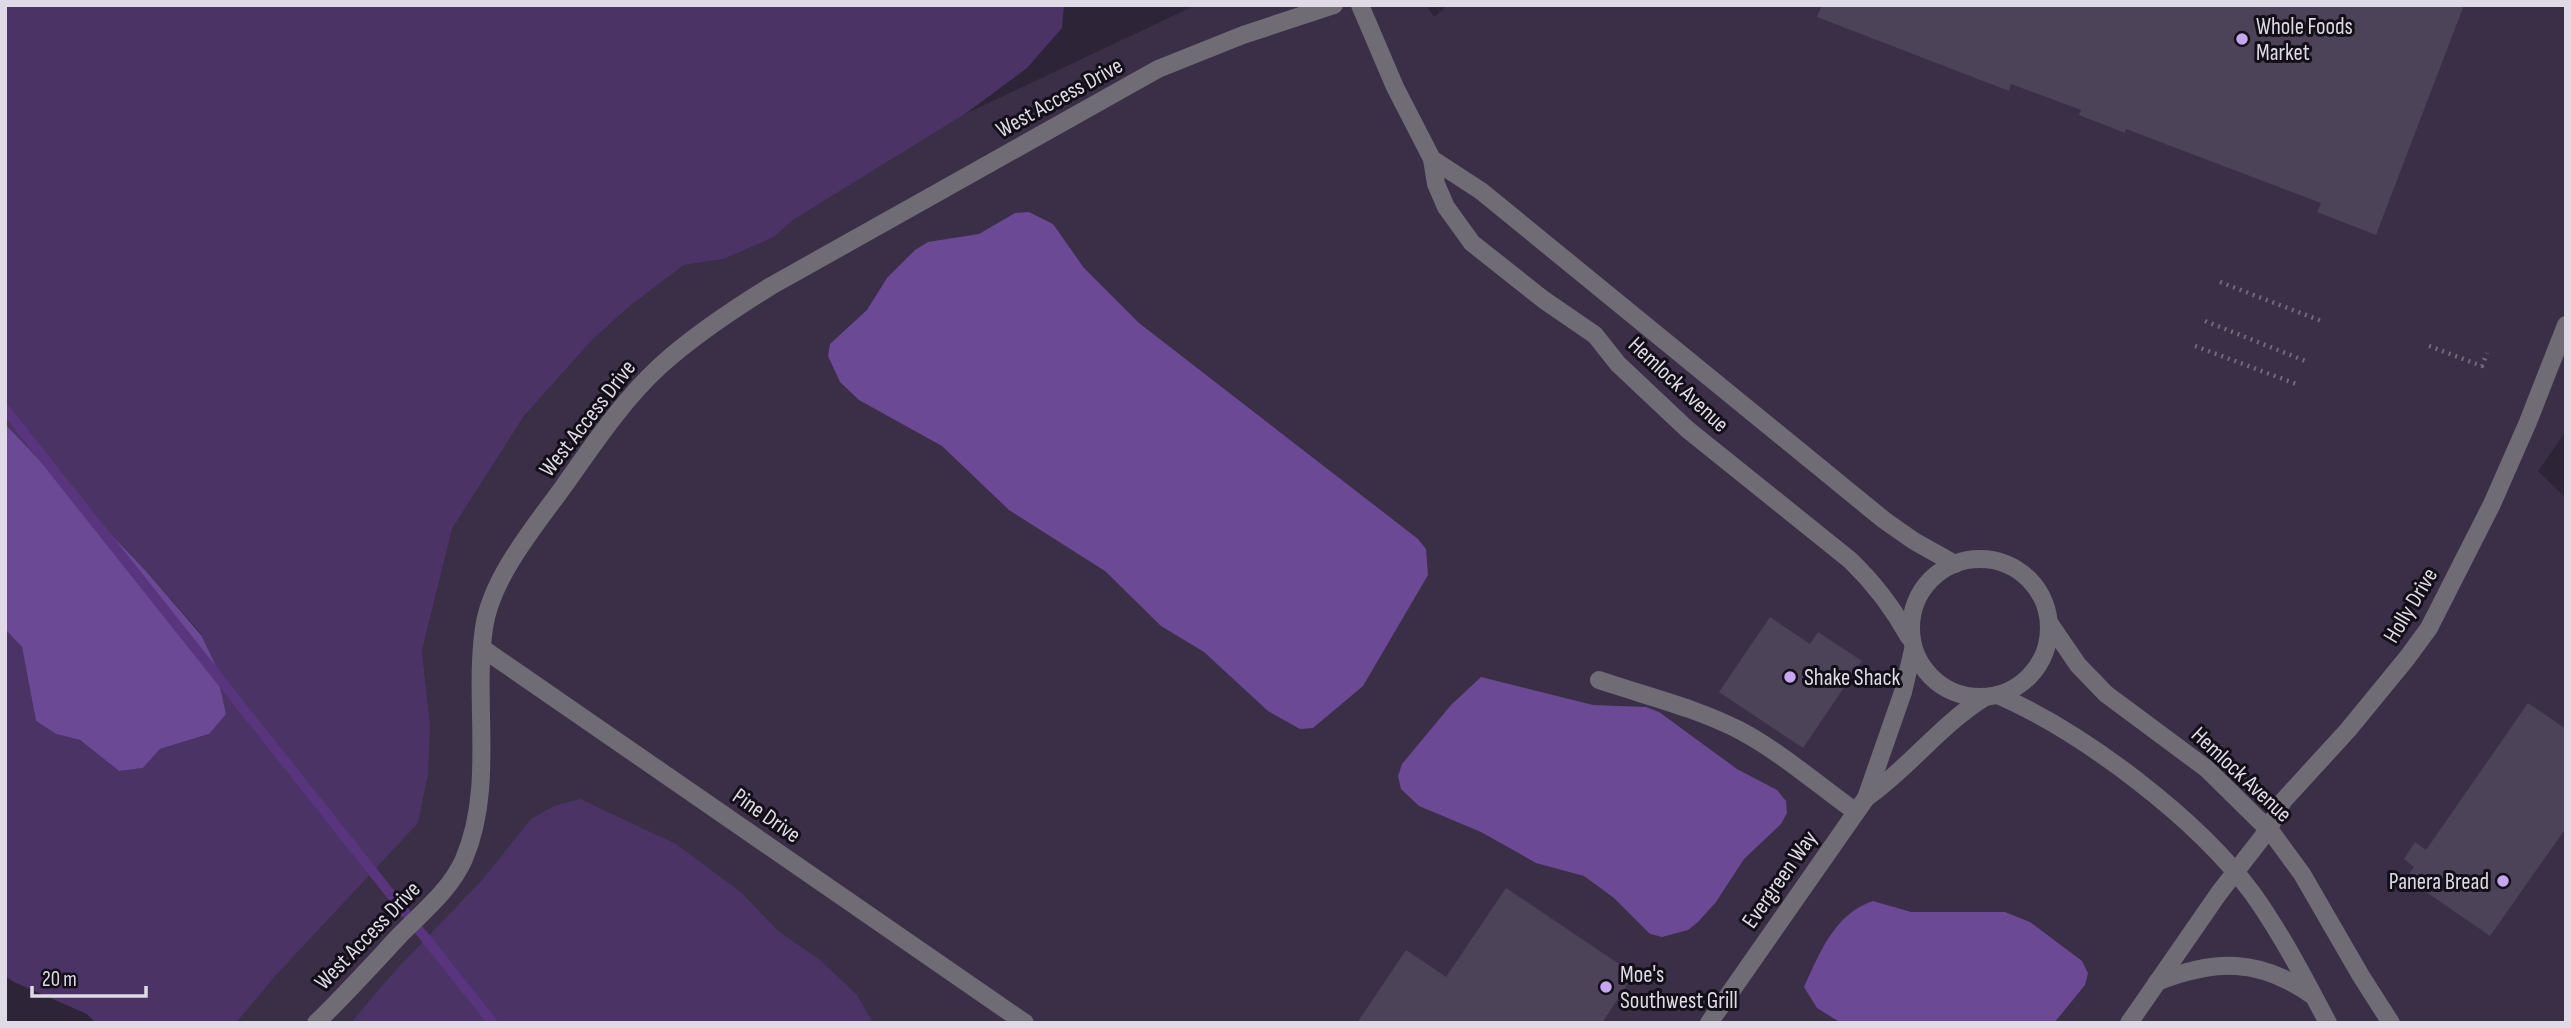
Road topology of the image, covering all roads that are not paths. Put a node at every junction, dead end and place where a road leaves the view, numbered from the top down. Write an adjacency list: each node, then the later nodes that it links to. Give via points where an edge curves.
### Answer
1 (1334, 5): 8 (street, West Access Drive, via 1158,69 727,313 659,367 598,439 503,577 484,624)
2 (1360, 5): 3 (street, Hemlock Avenue)
3 (1432, 159): 5 (street, Hemlock Avenue, via 1481,191 1884,520); 7 (street, Hemlock Avenue, via 1446,207 1472,243 1595,335 1618,364 1687,429 1850,560 1887,601)
4 (2566, 325): 12 (street, Holly Drive, via 2492,504 2429,628 2348,730 2283,801)
5 (1955, 564): 6 (street, via 1981,559 2018,570 2037,587); 7 (street, via 1925,586 1914,608)
6 (2050, 624): 10 (street, via 2041,664 2022,684); 12 (street, Hemlock Avenue, via 2078,665 2106,694 2207,769)
7 (1911, 643): 10 (street, via 1925,670 1945,688 1971,697); 11 (street, Evergreen Way, via 1903,692)
8 (482, 648): 17 (street, West Access Drive, via 481,763 476,819 464,860 442,892); 18 (street, Pine Drive)
9 (1599, 680): 11 (street, via 1704,714 1742,732)
10 (1992, 696): 11 (street, Evergreen Way, via 1950,722); 13 (street, via 2047,720 2107,759 2186,823)
11 (1861, 805): 19 (street, Evergreen Way)
12 (2268, 830): 13 (street, Holly Drive); 21 (street, Hemlock Avenue, via 2302,874)
13 (2235, 873): 14 (street, Holly Drive); 15 (street, via 2277,928)
14 (2157, 982): 15 (street, via 2188,970 2224,965 2275,974); 16 (street, Holly Drive)
15 (2314, 997): 20 (street)
16 (2132, 1017)
17 (320, 1018)
18 (1025, 1023)
19 (1709, 1023)
20 (2328, 1023)
21 (2391, 1023)

